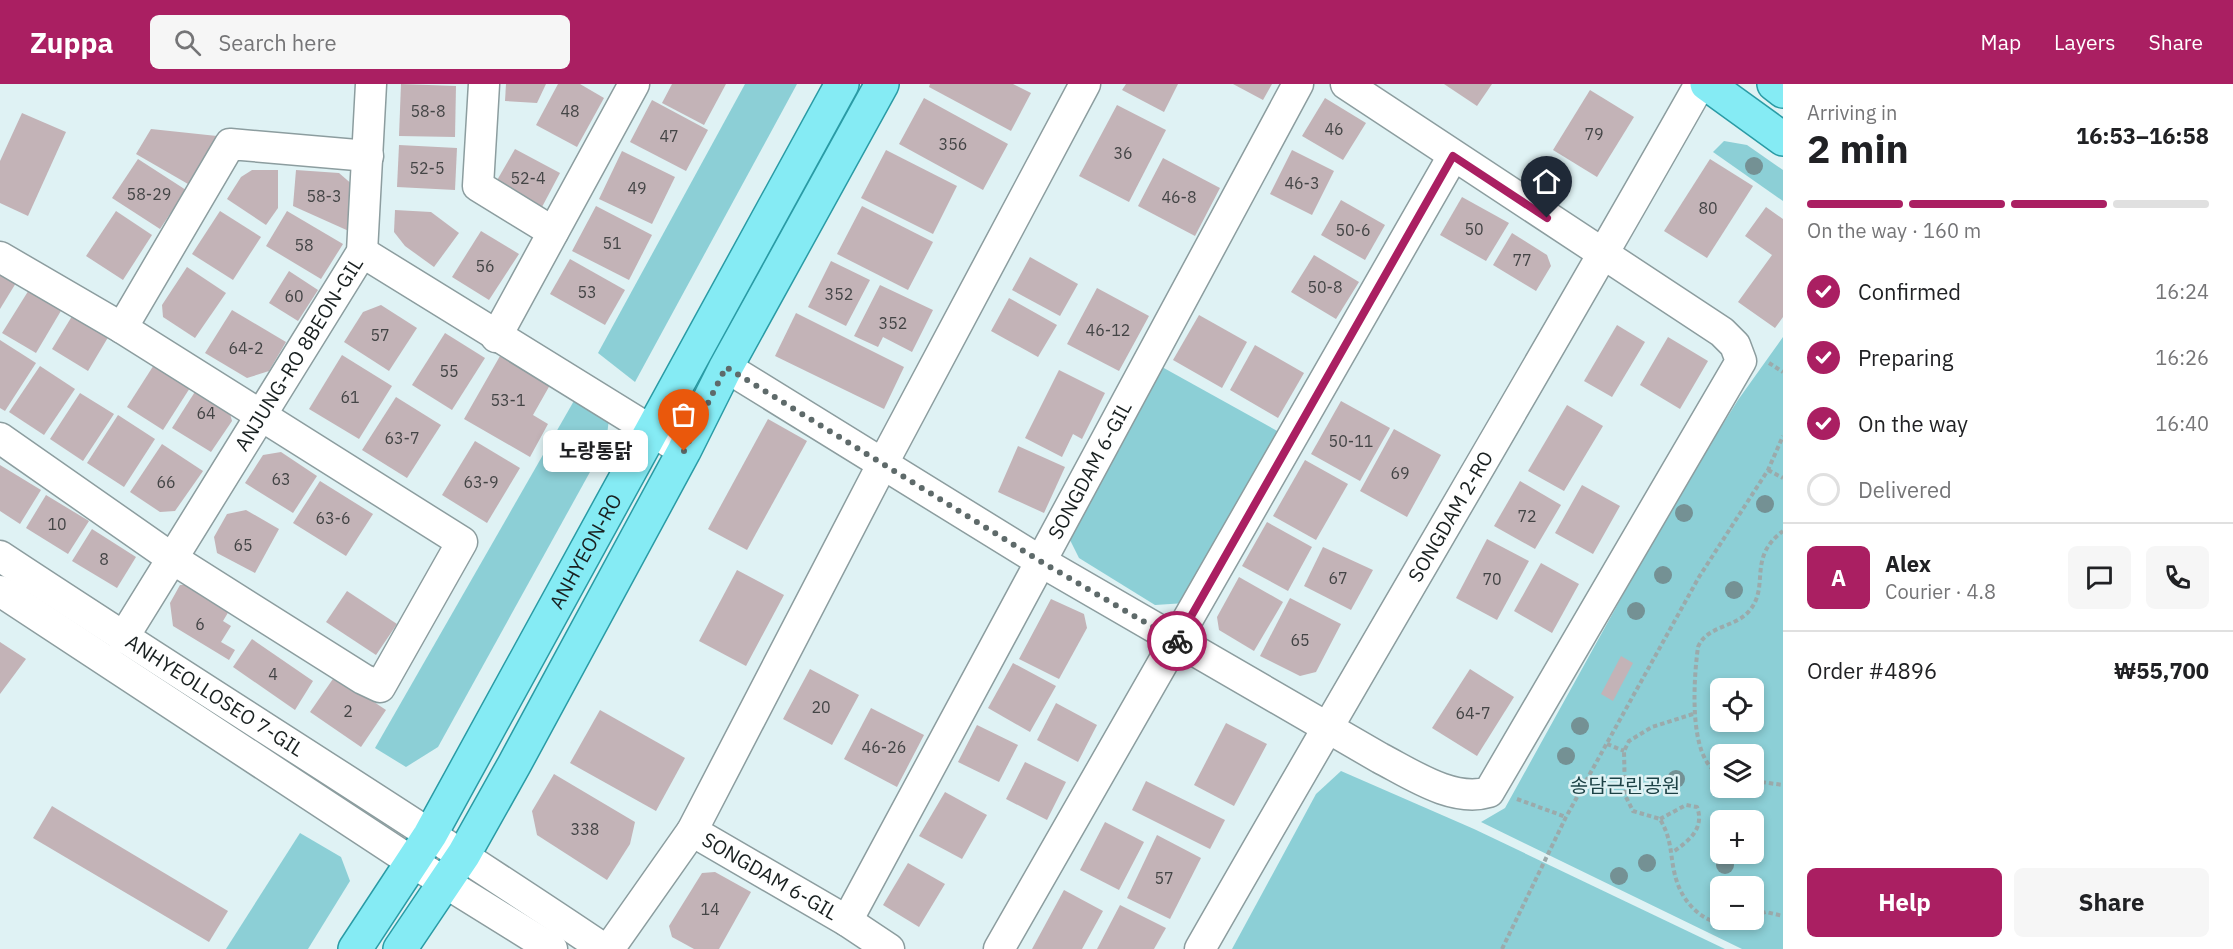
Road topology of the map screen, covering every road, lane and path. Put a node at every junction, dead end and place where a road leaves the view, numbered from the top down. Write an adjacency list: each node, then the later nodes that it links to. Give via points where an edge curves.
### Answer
1 (371, 84): 14 (street)
2 (484, 84): 16 (street, via 478,186)
3 (634, 84): 16 (street)
4 (843, 84): 24 (main road, ANHYEON-RO)
5 (882, 84): 22 (main road, ANHYEON-RO)
6 (1085, 84): 28 (street, SONGDAM 6-GIL)
7 (1298, 84): 34 (street, SONGDAM 6-GIL)
8 (1346, 84): 15 (street)
9 (1700, 84): 18 (street, SONGDAM 2-RO)
10 (1707, 84): 13 (main road)
11 (1774, 84): 12 (main road)
12 (1783, 90)
13 (1783, 139)
14 (368, 156): 17 (street); 20 (street, via 230,144)
15 (1453, 156): 18 (street); 37 (street)
16 (553, 232): 21 (street)
17 (362, 252): 21 (street, ANJUNG-RO 8BEON-GIL); 23 (street, ANJUNG-RO 8BEON-GIL)
18 (1604, 255): 39 (street, SONGDAM 2-RO); 39 (street, via 1722,332 1735,345 1741,361 1507,762 1489,792 1474,797 1418,778)
19 (0, 257): 20 (street)
20 (122, 328): 23 (street)
21 (496, 337): 24 (street, ANJUNG-RO 8BEON-GIL)
22 (726, 367): 27 (main road, ANHYEON-RO); 28 (street)
23 (262, 415): 33 (street, ANJUNG-RO 8BEON-GIL); 33 (street, via 462,542 380,687)
24 (654, 432): 27 (street, ANJUNG-RO 8BEON-GIL); 49 (main road, ANHYEON-RO)
25 (1783, 436): 29 (path)
26 (0, 438): 33 (street)
27 (684, 451): 51 (main road, ANHYEON-RO)
28 (882, 465): 34 (street); 48 (street, SONGDAM 6-GIL)
29 (1768, 470): 30 (path); 40 (path, via 1699,577)
30 (1783, 478)
31 (1783, 531): 38 (path, via 1766,548 1757,600 1750,611 1739,622 1710,633 1700,643)
32 (0, 556): 36 (street, ANHYEOLLOSEO 7-GIL)
33 (173, 559): 36 (street, ANJUNG-RO 8BEON-GIL)
34 (1040, 561): 37 (street); 57 (street, SONGDAM 6-GIL)
35 (0, 591): 52 (street, ANHYEOLLOSEO 7-GIL)
36 (123, 638): 49 (street, ANHYEOLLOSEO 7-GIL)
37 (1177, 642): 39 (street); 64 (street)
38 (1693, 714): 41 (path, via 1652,727 1629,741); 42 (path)
39 (1326, 728): 65 (street, SONGDAM 2-RO)
40 (1607, 744): 41 (path); 46 (path)
41 (1624, 751): 47 (path, via 1625,795 1633,812)
42 (1710, 763)
43 (1764, 782): 44 (path)
44 (1783, 785)
45 (1515, 798): 46 (path)
46 (1566, 817): 66 (path)
47 (1660, 819): 50 (path); 50 (path, via 1686,805 1697,807 1701,818 1695,834)
48 (692, 831): 57 (street, SONGDAM 6-GIL); 62 (street, SONGDAM 6-GIL)
49 (430, 835): 51 (street, ANHYEOLLOSEO 7-GIL); 52 (main road, ANHYEON-RO)
50 (1673, 852): 56 (path, via 1677,881 1693,909)
51 (464, 854): 53 (main road, ANHYEON-RO); 61 (street, ANHYEOLLOSEO 7-GIL)
52 (412, 862): 53 (street, ANHYEOLLOSEO 7-GIL); 58 (main road, ANHYEON-RO)
53 (445, 882): 59 (main road, ANHYEON-RO); 60 (street, ANHYEOLLOSEO 7-GIL)
54 (1764, 912): 55 (path)
55 (1783, 916)
56 (1710, 920)
57 (847, 921): 63 (street, SONGDAM 6-GIL)
58 (355, 949)
59 (400, 949)
60 (552, 949)
61 (604, 949)
62 (609, 949)
63 (889, 949)
64 (999, 949)
65 (1200, 949)
66 (1502, 949)

